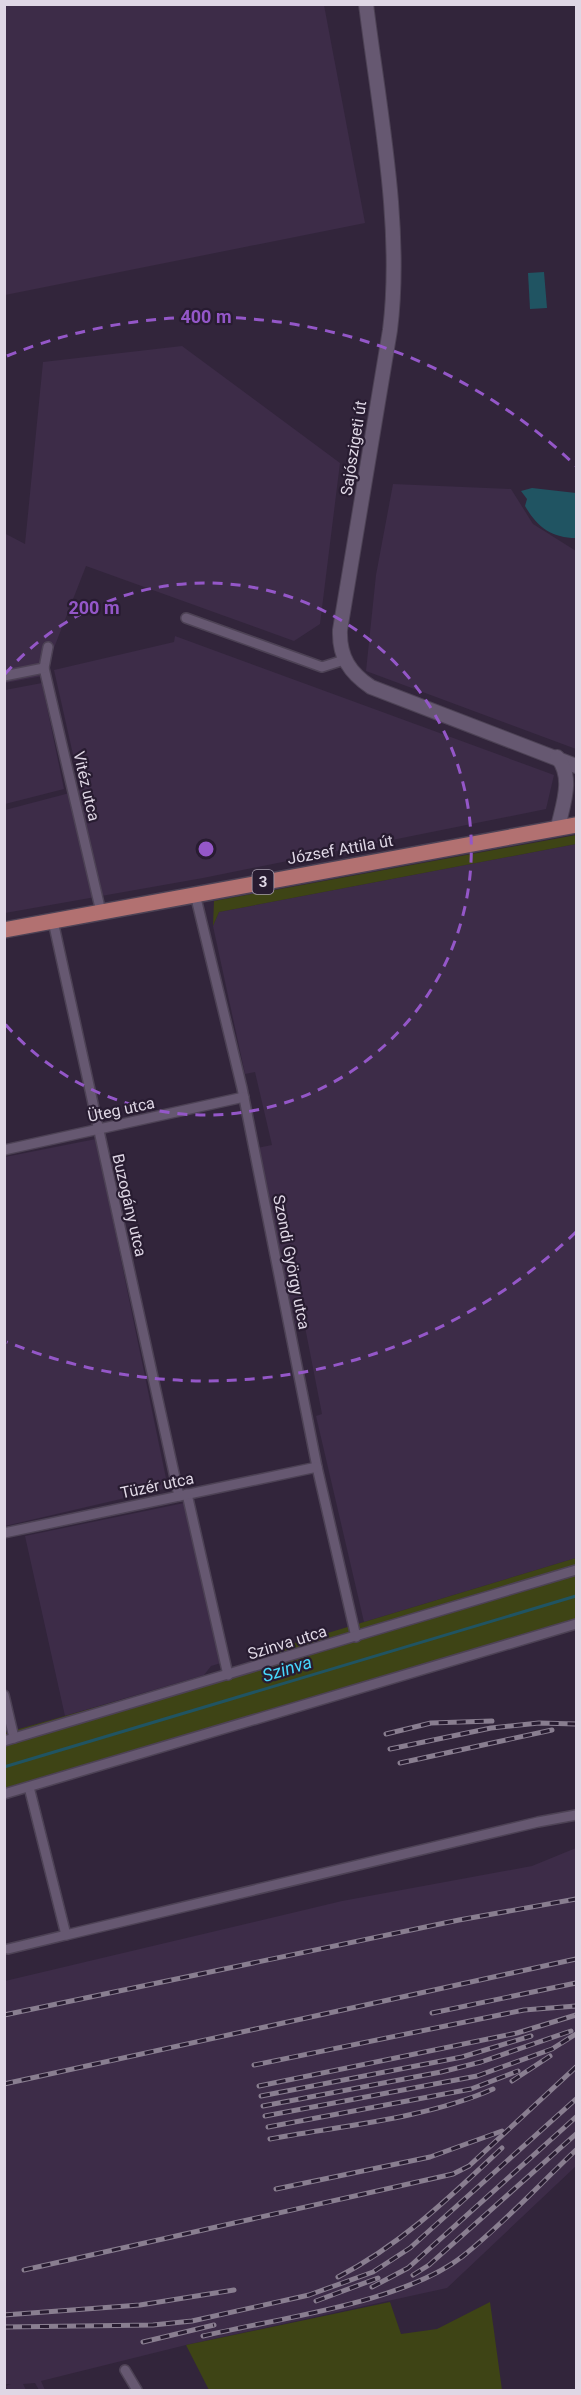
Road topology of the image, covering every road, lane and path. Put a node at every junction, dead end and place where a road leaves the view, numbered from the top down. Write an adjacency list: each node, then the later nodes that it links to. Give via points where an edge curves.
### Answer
1 (366, 4): 4 (main road, Sajószigeti út, via 393,225 395,282 340,630)
2 (186, 618): 4 (street, via 322,668)
3 (48, 647): 5 (street, Vitéz utca)
4 (344, 660): 7 (main road, via 358,678 381,692)
5 (44, 668): 6 (street); 13 (street, Vitéz utca)
6 (4, 676)
7 (557, 757): 8 (main road); 9 (main road)
8 (576, 766)
9 (572, 782): 11 (main road)
10 (576, 825): 11 (main road, József Attila út / 3)
11 (558, 827): 12 (main road, József Attila út / 3)
12 (195, 894): 13 (main road, József Attila út / 3); 16 (street, Szondi György utca)
13 (101, 912): 14 (main road, József Attila út / 3)
14 (53, 921): 15 (main road, József Attila út / 3); 17 (street, Buzogány utca)
15 (4, 930)
16 (244, 1097): 17 (street, Üteg utca); 19 (street, Szondi György utca)
17 (98, 1129): 18 (street, Üteg utca); 20 (street, Buzogány utca)
18 (4, 1150)
19 (317, 1467): 20 (street, Tüzér utca); 24 (street, Szondi György utca)
20 (183, 1495): 21 (street, Tüzér utca); 25 (street, Buzogány utca)
21 (4, 1533)
22 (576, 1570): 24 (street, Szinva utca)
23 (576, 1624): 28 (street)
24 (356, 1637): 25 (street, Szinva utca)
25 (228, 1675): 27 (street, Szinva utca)
26 (4, 1695): 27 (street)
27 (9, 1739)
28 (29, 1787): 29 (street); 31 (street)
29 (4, 1794)
30 (576, 1815): 31 (street)
31 (66, 1935): 32 (street)
32 (8, 1949)
33 (125, 2370): 34 (street)
34 (137, 2391)

